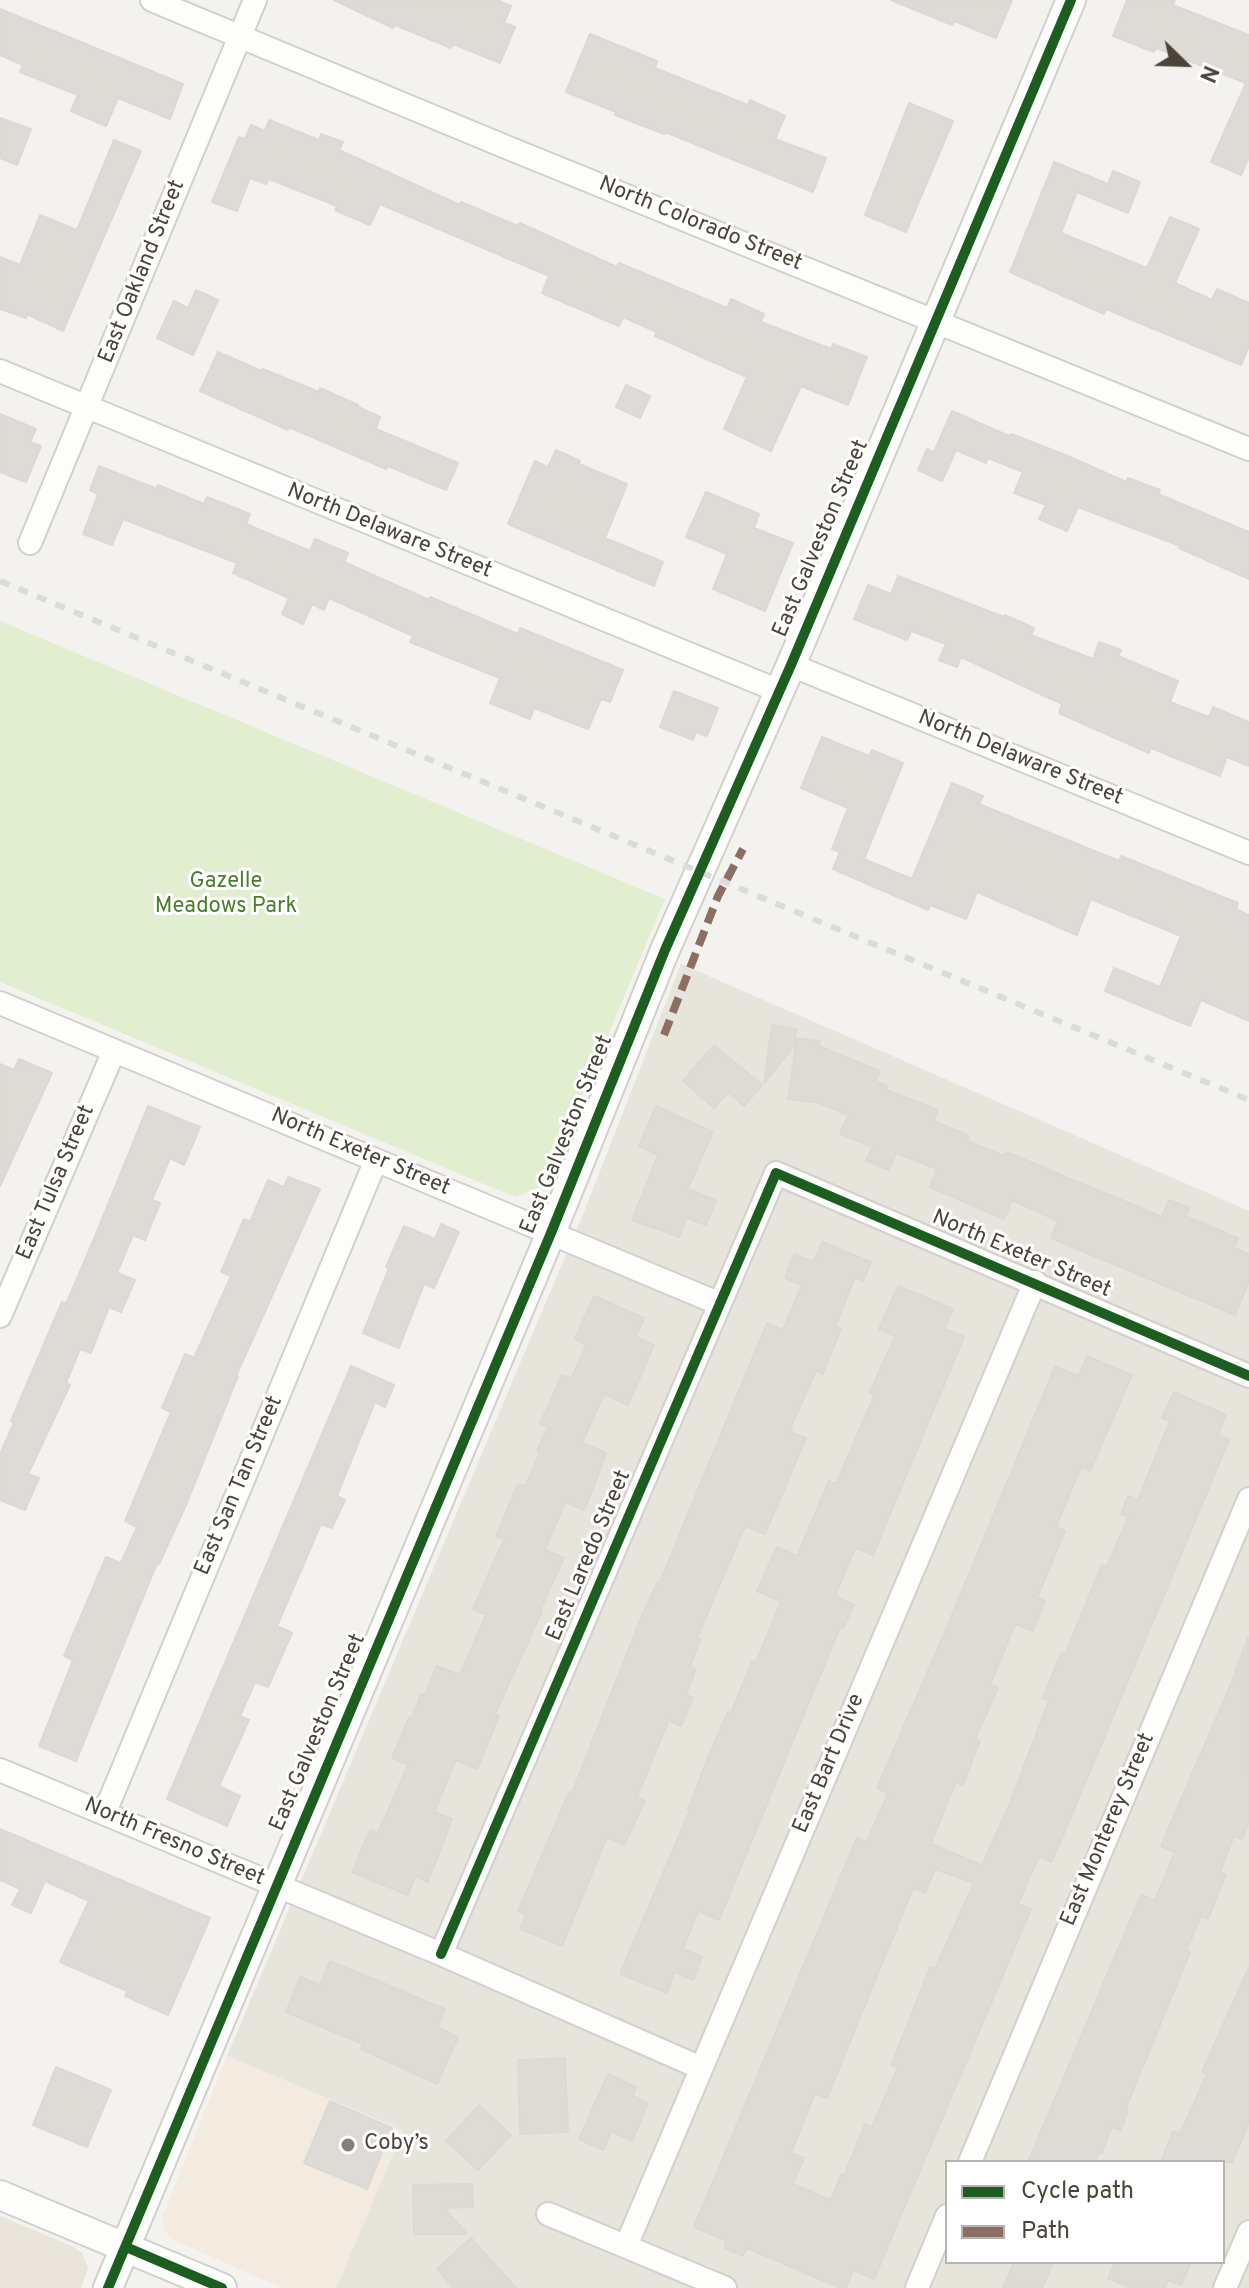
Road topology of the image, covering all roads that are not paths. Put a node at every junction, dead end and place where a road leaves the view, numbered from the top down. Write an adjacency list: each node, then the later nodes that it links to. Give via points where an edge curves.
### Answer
1 (152, 0): 4 (street, North Colorado Street)
2 (255, 0): 4 (street, East Oakland Street)
3 (1071, 0): 5 (street, East Galveston Street)
4 (240, 37): 5 (street, North Colorado Street); 7 (street, East Oakland Street)
5 (936, 321): 8 (street, North Colorado Street); 10 (street, East Galveston Street)
6 (0, 371): 7 (street, North Delaware Street)
7 (87, 407): 9 (street, East Oakland Street); 11 (street, North Delaware Street)
8 (1249, 449)
9 (30, 543)
10 (791, 665): 11 (street, East Galveston Street); 12 (street, North Delaware Street)
11 (779, 691): 17 (street, East Galveston Street, via 665,950)
12 (1249, 853)
13 (0, 1003): 14 (street, North Exeter Street)
14 (114, 1051): 15 (street, North Exeter Street); 20 (street, East Tulsa Street)
15 (376, 1160): 17 (street, North Exeter Street); 24 (street, East San Tan Street)
16 (776, 1173): 18 (street, North Exeter Street); 19 (street, East Laredo Street)
17 (551, 1233): 19 (street, North Exeter Street); 25 (street, East Galveston Street)
18 (1035, 1282): 21 (street, North Exeter Street); 27 (street, East Bart Drive)
19 (720, 1304): 26 (street, East Laredo Street)
20 (0, 1316)
21 (1249, 1376)
22 (1249, 1499): 28 (street, East Monterey Street)
23 (0, 1770): 24 (street, North Fresno Street)
24 (105, 1812): 25 (street, North Fresno Street)
25 (276, 1886): 26 (street, North Fresno Street); 34 (street, East Galveston Street)
26 (441, 1954): 27 (street, North Fresno Street)
27 (701, 2068): 33 (street, East Bart Drive)
28 (971, 2160)
29 (0, 2195): 34 (street)
30 (548, 2214): 33 (street)
31 (945, 2221): 38 (street)
32 (1249, 2232): 39 (street)
33 (626, 2246): 37 (street)
34 (126, 2247): 35 (street, East Galveston Street); 36 (street)
35 (108, 2288)
36 (222, 2288)
37 (725, 2288)
38 (917, 2288)
39 (1225, 2288)

